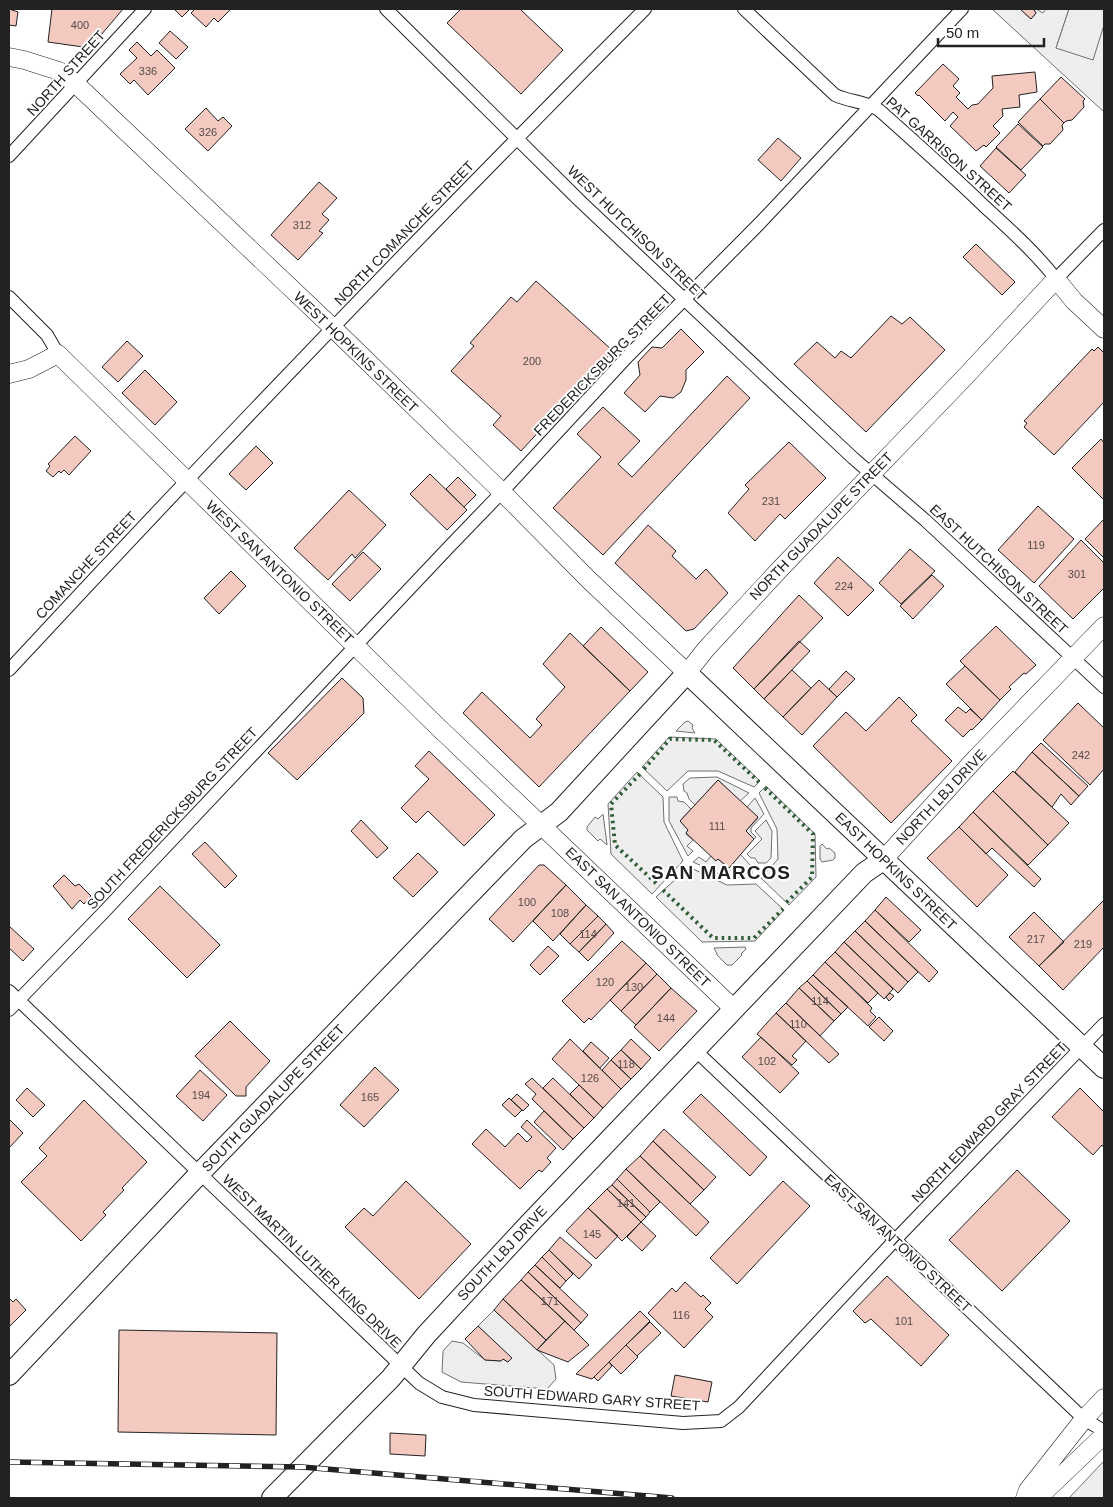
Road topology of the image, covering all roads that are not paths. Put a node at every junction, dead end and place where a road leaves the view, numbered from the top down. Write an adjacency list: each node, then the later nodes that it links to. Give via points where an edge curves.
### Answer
1 (145, 9): 7 (street, NORTH STREET)
2 (386, 9): 9 (street, WEST HUTCHISON STREET)
3 (645, 9): 9 (street, NORTH COMANCHE STREET)
4 (744, 9): 8 (street, PAT GARRISON STREET, via 835,95)
5 (962, 9): 8 (street, FREDERICKSBURG STREET)
6 (9, 57): 7 (main road, WEST HOPKINS STREET, via 60,71)
7 (76, 84): 10 (street, NORTH STREET); 15 (main road, WEST HOPKINS STREET)
8 (870, 104): 12 (street, PAT GARRISON STREET, via 1010,229); 14 (street, FREDERICKSBURG STREET)
9 (517, 138): 14 (street, WEST HUTCHISON STREET); 15 (street, NORTH COMANCHE STREET)
10 (9, 156)
11 (1104, 230): 12 (street, NORTH GUADALUPE STREET)
12 (1056, 279): 16 (main road); 19 (main road, NORTH GUADALUPE STREET)
13 (9, 297): 17 (street, via 47,335)
14 (685, 300): 19 (street, WEST HUTCHISON STREET); 21 (street, FREDERICKSBURG STREET, via 628,356)
15 (333, 328): 20 (street, NORTH COMANCHE STREET); 21 (main road, WEST HOPKINS STREET)
16 (1104, 329)
17 (58, 354): 18 (main road, via 29,369); 20 (main road, WEST SAN ANTONIO STREET)
18 (9, 374)
19 (872, 474): 24 (street, EAST HUTCHISON STREET); 26 (main road, NORTH GUADALUPE STREET, via 775,573)
20 (186, 480): 23 (main road, WEST SAN ANTONIO STREET); 25 (street, COMANCHE STREET)
21 (502, 492): 23 (street, FREDERICKSBURG STREET); 26 (main road, WEST HOPKINS STREET)
22 (1104, 626): 24 (main road, NORTH LBJ DRIVE)
23 (355, 646): 28 (main road, WEST SAN ANTONIO STREET); 31 (street, SOUTH FREDERICKSBURG STREET)
24 (1074, 659): 27 (street, EAST HUTCHISON STREET); 29 (main road, NORTH LBJ DRIVE, via 976,758)
25 (9, 670)
26 (687, 673): 28 (main road, NORTH GUADALUPE STREET, via 559,812); 29 (main road, EAST HOPKINS STREET)
27 (1104, 687)
28 (541, 825): 32 (main road, EAST SAN ANTONIO STREET); 38 (main road, SOUTH GUADALUPE STREET, via 523,839)
29 (883, 860): 32 (main road, NORTH LBJ DRIVE, via 864,873); 35 (main road, EAST HOPKINS STREET)
30 (9, 990): 31 (street, WEST MARTIN LUTHER KING DRIVE)
31 (19, 1000): 33 (street, SOUTH FREDERICKSBURG STREET); 38 (street, WEST MARTIN LUTHER KING DRIVE)
32 (734, 1008): 36 (main road, SOUTH LBJ DRIVE)
33 (9, 1010)
34 (1104, 1024): 35 (street, NORTH EDWARD GRAY STREET)
35 (1083, 1047): 37 (main road, EAST HOPKINS STREET); 39 (street, NORTH EDWARD GRAY STREET)
36 (695, 1050): 39 (street, EAST SAN ANTONIO STREET); 40 (main road, SOUTH LBJ DRIVE, via 426,1334)
37 (1104, 1068)
38 (200, 1173): 40 (street, WEST MARTIN LUTHER KING DRIVE); 41 (main road, SOUTH GUADALUPE STREET)
39 (895, 1240): 40 (street, SOUTH EDWARD GARY STREET, via 739,1407 721,1421 683,1423 474,1405 442,1396 419,1383); 43 (street, EAST SAN ANTONIO STREET)
40 (400, 1366): 45 (main road, SOUTH LBJ DRIVE)
41 (9, 1375)
42 (1104, 1398): 43 (main road)
43 (1084, 1419): 44 (street, EAST SAN ANTONIO STREET); 46 (main road)
44 (1104, 1433): 47 (main road)
45 (272, 1498)
46 (1025, 1498)
47 (1038, 1498)

